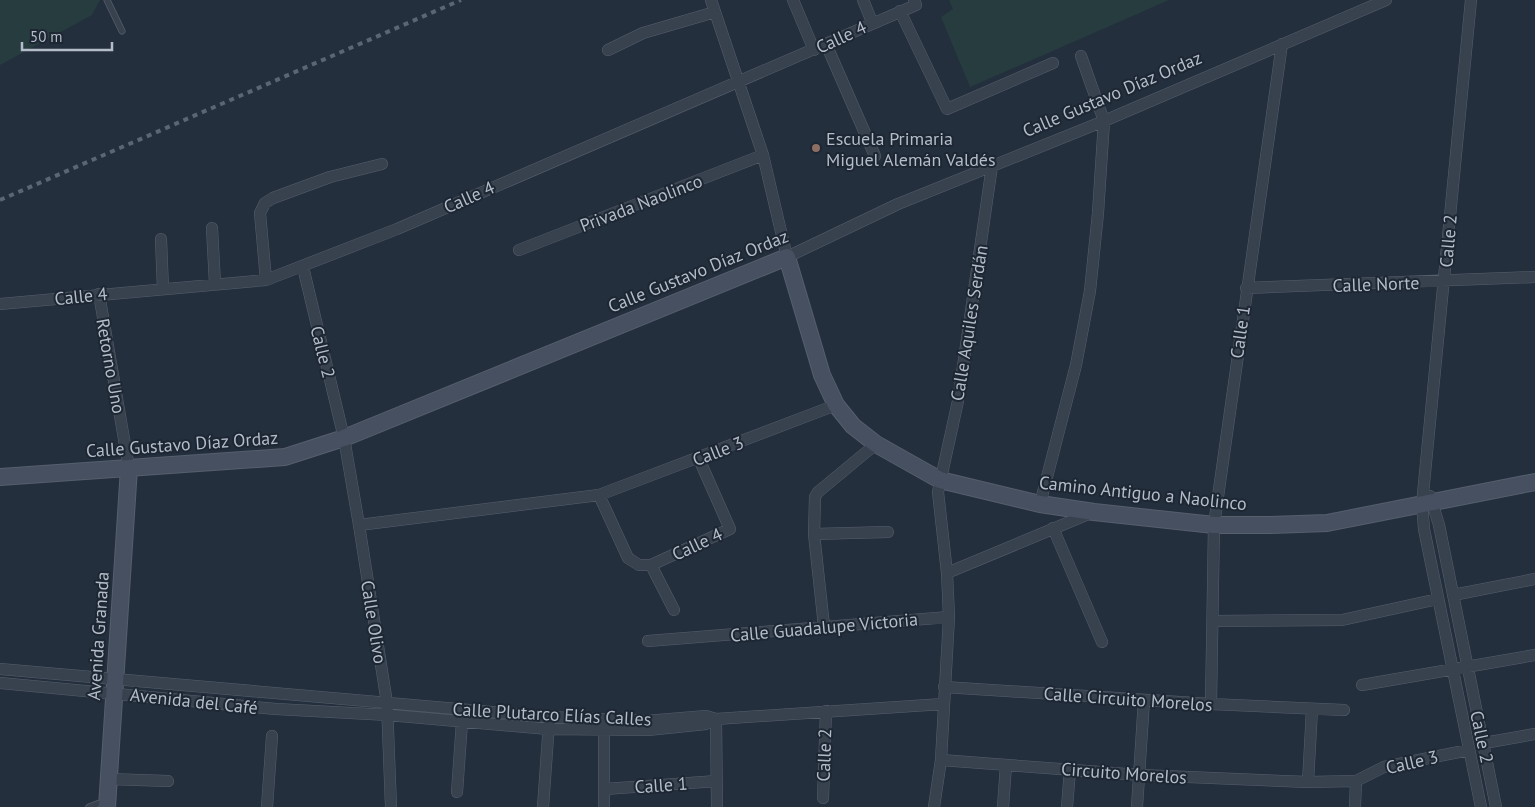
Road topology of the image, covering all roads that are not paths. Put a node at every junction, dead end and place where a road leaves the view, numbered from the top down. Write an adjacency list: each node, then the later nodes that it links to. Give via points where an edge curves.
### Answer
1 (107, 0): 12 (lane)
2 (711, 0): 10 (street, Camino Antiguo a Naolinco)
3 (793, 0): 16 (street)
4 (863, 0): 11 (street)
5 (1386, 0): 8 (street, Calle Gustavo Díaz Ordaz)
6 (1471, 0): 32 (street, Calle 2)
7 (915, 2): 9 (street, Calle 4)
8 (1367, 3): 14 (street, Calle Gustavo Díaz Ordaz)
9 (900, 11): 11 (street, Calle 4); 18 (street, via 946,109)
10 (715, 12): 15 (street, via 642,34); 19 (street, Camino Antiguo a Naolinco)
11 (872, 22): 13 (street, Calle 4)
12 (122, 31)
13 (826, 44): 16 (street, Calle 4); 22 (street)
14 (1282, 44): 20 (street, Calle Gustavo Díaz Ordaz); 34 (street, Calle 1)
15 (608, 50)
16 (814, 50): 19 (street, Calle 4)
17 (1081, 56): 20 (street)
18 (1054, 63)
19 (739, 80): 21 (street, Camino Antiguo a Naolinco); 29 (street, Calle 4)
20 (1104, 121): 24 (street, Calle Gustavo Díaz Ordaz); 48 (street, via 1090,291 1076,365)
21 (763, 156): 27 (street, Privada Naolinco); 28 (street, Camino Antiguo a Naolinco)
22 (875, 156)
23 (382, 164): 31 (street, via 330,177 265,203 260,213)
24 (992, 166): 28 (street, Calle Gustavo Díaz Ordaz, via 898,204); 44 (street, Calle Aquiles Serdán, via 958,401)
25 (212, 228): 33 (street)
26 (161, 239): 35 (street)
27 (519, 250)
28 (787, 257): 38 (main road, Camino Antiguo a Naolinco, via 822,375); 39 (main road, Calle Gustavo Díaz Ordaz)
29 (303, 267): 31 (street, Calle 4); 39 (street, Calle 2)
30 (1535, 277): 32 (street, Calle Norte)
31 (266, 280): 33 (street, Calle 4)
32 (1444, 282): 34 (street, Calle Norte); 47 (street, Calle 2, via 1425,483)
33 (215, 284): 35 (street, Calle 4)
34 (1246, 288): 51 (street, Calle 1)
35 (163, 289): 36 (street, Calle 4)
36 (99, 294): 37 (street, Calle 4); 42 (street, Retorno Uno)
37 (0, 304)
38 (836, 405): 40 (main road, Camino Antiguo a Naolinco, via 853,426); 41 (street, Calle 3)
39 (344, 438): 42 (main road, Calle Gustavo Díaz Ordaz, via 285,457); 50 (street, Calle Olivo)
40 (876, 444): 44 (main road, Camino Antiguo a Naolinco); 54 (street, via 818,492 814,502)
41 (698, 459): 46 (street, Calle 3); 55 (street, Calle 4, via 730,528)
42 (129, 468): 43 (main road, Calle Gustavo Díaz Ordaz); 71 (main road, Avenida Granada)
43 (0, 477)
44 (940, 480): 48 (main road, Camino Antiguo a Naolinco); 56 (street, Calle Aquiles Serdán, via 938,503)
45 (1535, 482): 47 (main road, Camino Antiguo a Naolinco)
46 (599, 495): 50 (street, Calle 3); 55 (street, via 628,558 639,565)
47 (1427, 502): 51 (main road, Camino Antiguo a Naolinco, via 1327,523); 58 (street, Calle 2); 59 (street, Calle 2, via 1424,529)
48 (1040, 504): 49 (main road, Camino Antiguo a Naolinco)
49 (1094, 512): 51 (main road, Camino Antiguo a Naolinco); 52 (street)
50 (359, 525): 76 (street, Calle Olivo)
51 (1214, 525): 62 (street, Calle 1)
52 (1052, 528): 56 (street); 65 (street)
53 (888, 532): 54 (street)
54 (814, 534): 63 (street)
55 (651, 565): 60 (street)
56 (947, 573): 61 (street, Calle Aquiles Serdán)
57 (1535, 579): 58 (street)
58 (1453, 595): 68 (street, Calle 2)
59 (1438, 599): 62 (street, via 1342,620); 67 (street, Calle 2)
60 (674, 610)
61 (949, 617): 63 (street, Calle Guadalupe Victoria); 73 (street, Calle Aquiles Serdán)
62 (1213, 621): 78 (street, Calle 1)
63 (824, 626): 64 (street, Calle Guadalupe Victoria)
64 (648, 641)
65 (1102, 642)
66 (1535, 655): 68 (street)
67 (1452, 668): 68 (street); 72 (street); 92 (street, Calle 2)
68 (1468, 668): 91 (street, Calle 2)
69 (0, 669): 71 (street, Avenida del Café)
70 (0, 683): 71 (street, Avenida del Café)
71 (116, 685): 74 (street, Avenida del Café); 79 (street, Avenida del Café); 97 (main road, Avenida Granada)
72 (1362, 685)
73 (944, 687): 75 (street, Calle Circuito Morelos); 77 (street, Calle Aquiles Serdán)
74 (276, 694): 76 (street, Avenida del Café); 79 (street)
75 (1144, 700): 78 (street, Calle Circuito Morelos); 96 (street)
76 (387, 703): 83 (street, Calle Olivo); 84 (street, Calle Plutarco Elías Calles)
77 (943, 704): 82 (street, Calle Plutarco Elías Calles); 93 (street, Calle Aquiles Serdán)
78 (1212, 704): 80 (street, Calle Circuito Morelos)
79 (276, 709): 83 (street, Avenida del Café)
80 (1312, 709): 81 (street, Calle Circuito Morelos); 101 (street)
81 (1344, 710)
82 (826, 711): 85 (street, Calle Plutarco Elías Calles); 104 (street, Calle 2)
83 (388, 716): 86 (street, Calle Plutarco Elías Calles); 108 (street, Calle Olivo)
84 (549, 717): 87 (street, Calle Plutarco Elías Calles); 88 (street)
85 (716, 719): 87 (street, Calle Plutarco Elías Calles, via 706,716); 98 (street)
86 (462, 722): 88 (street, Calle Plutarco Elías Calles); 103 (street)
87 (604, 725): 88 (street, Calle Plutarco Elías Calles); 102 (street)
88 (548, 729): 109 (street)
89 (1535, 734): 91 (street)
90 (272, 736): 107 (street)
91 (1484, 743): 118 (street, Calle 2)
92 (1469, 750): 99 (street, Calle 3, via 1384,767); 117 (street, Calle 2)
93 (940, 760): 94 (street, Circuito Morelos); 112 (street, Calle Aquiles Serdán)
94 (1006, 765): 95 (street, Circuito Morelos); 113 (street)
95 (1070, 770): 96 (street, Circuito Morelos); 114 (street)
96 (1140, 775): 101 (street, Circuito Morelos); 115 (street)
97 (108, 779): 100 (street); 105 (main road, Avenida Granada)
98 (717, 781): 102 (street, Calle 1); 111 (street)
99 (1356, 781): 101 (street, Circuito Morelos); 116 (street)
100 (168, 782)
101 (1308, 782)
102 (605, 789): 110 (street)
103 (457, 792)
104 (823, 798)
105 (107, 804): 106 (lane)
106 (89, 807)
107 (266, 807)
108 (392, 807)
109 (543, 807)
110 (604, 807)
111 (717, 807)
112 (934, 807)
113 (1003, 807)
114 (1067, 807)
115 (1137, 807)
116 (1355, 807)
117 (1481, 807)
118 (1496, 807)

